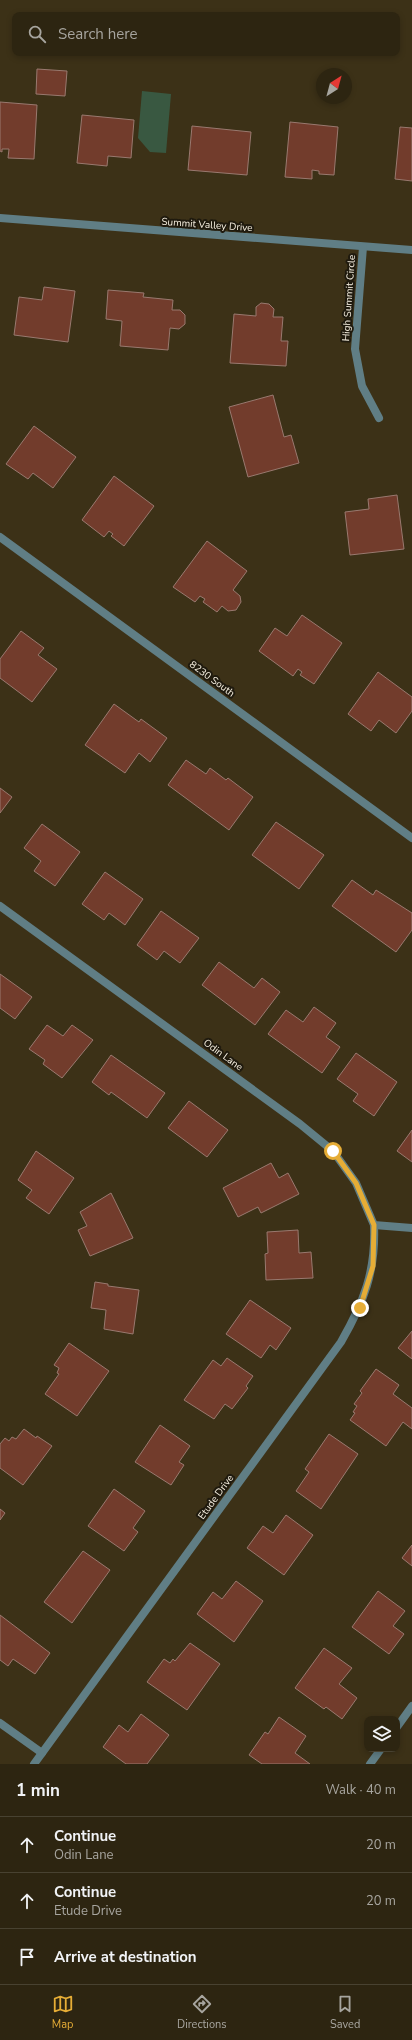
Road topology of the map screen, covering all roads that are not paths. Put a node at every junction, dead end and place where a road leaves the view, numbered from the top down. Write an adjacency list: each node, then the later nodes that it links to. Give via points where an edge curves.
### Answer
1 (0, 218): 2 (street, Summit Valley Drive)
2 (363, 247): 3 (street, Summit Valley Drive); 4 (street, High Summit Circle, via 355,350 362,386)
3 (412, 250)
4 (379, 418)
5 (0, 537): 6 (street, 8230 South)
6 (412, 838)
7 (0, 906): 8 (street, Odin Lane, via 300,1124 333,1151 356,1183)
8 (374, 1225): 9 (street); 14 (street, Etude Drive, via 373,1266 360,1308 341,1342)
9 (412, 1228)
10 (412, 1706): 12 (street)
11 (0, 1723): 14 (street)
12 (400, 1723)
13 (379, 1752): 16 (street)
14 (42, 1753): 15 (street, Etude Drive)
15 (34, 1764)
16 (370, 1764)

